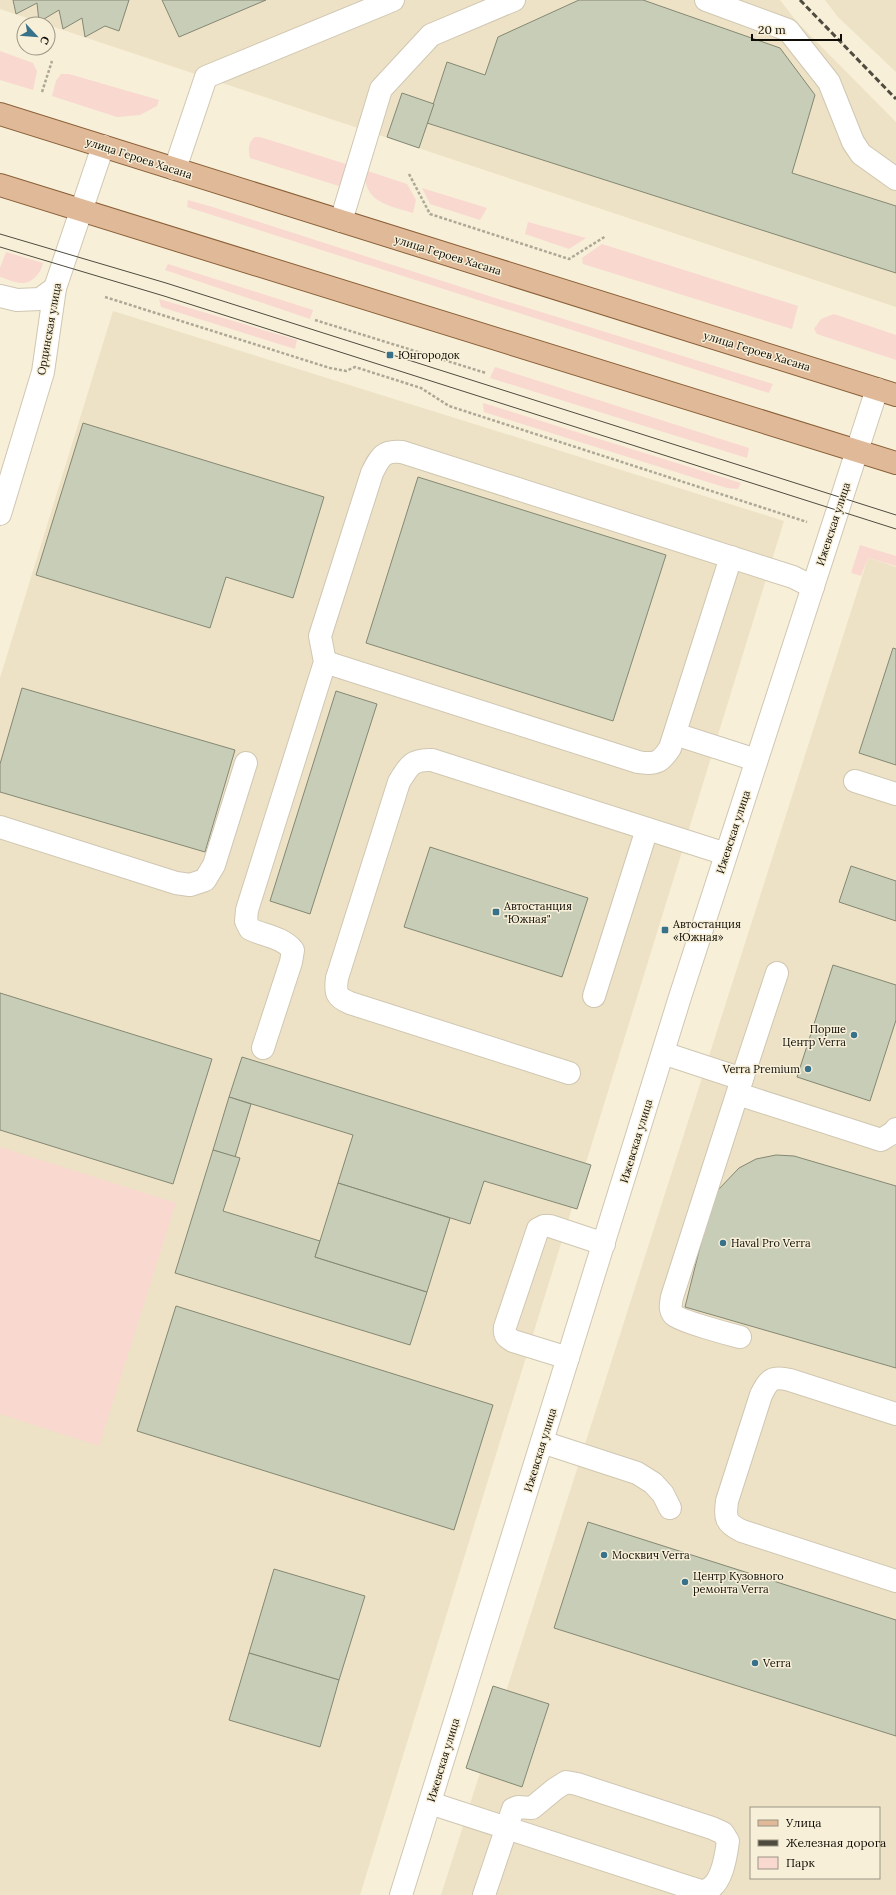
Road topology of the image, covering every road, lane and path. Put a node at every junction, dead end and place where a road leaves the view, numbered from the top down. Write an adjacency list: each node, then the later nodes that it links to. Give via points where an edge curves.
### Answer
1 (393, 0): 8 (street, via 206,77)
2 (514, 0): 13 (street, via 431,35 381,89)
3 (706, 0): 10 (street, via 788,30 829,82 853,142 861,154)
4 (52, 62): 5 (path)
5 (42, 92)
6 (0, 114): 7 (main road, улица Героев Хасана)
7 (103, 146): 8 (main road, улица Героев Хасана); 12 (street, Ординская улица)
8 (175, 169): 13 (main road, улица Героев Хасана)
9 (409, 174): 14 (path, via 430,214 569,259)
10 (896, 179)
11 (0, 184): 12 (main road)
12 (81, 209): 15 (street, Ординская улица); 21 (main road)
13 (341, 222): 20 (main road, улица Героев Хасана)
14 (606, 236)
15 (55, 288): 16 (street, via 40,299 17,300); 23 (street, Ординская улица, via 43,372)
16 (0, 296)
17 (105, 297): 24 (path, via 330,368 346,371 355,367 421,388 449,406)
18 (315, 320): 19 (path)
19 (486, 373)
20 (887, 392): 21 (street, Ижевская улица)
21 (857, 451): 22 (main road); 26 (street, Ижевская улица)
22 (896, 463)
23 (0, 514)
24 (808, 522)
25 (731, 557): 26 (street, via 793,577); 27 (street, via 402,452 391,451 379,458 372,473 320,636); 28 (street)
26 (813, 587): 29 (street, Ижевская улица)
27 (326, 662): 28 (street, via 638,762 651,764 663,759); 38 (street, via 247,910 246,921 250,929 280,940 293,950)
28 (675, 734): 29 (street)
29 (756, 760): 35 (street, Ижевская улица)
30 (246, 763): 33 (street, via 214,865 205,880 190,885 176,883)
31 (855, 781): 32 (street)
32 (896, 794)
33 (0, 827)
34 (647, 828): 35 (street); 37 (street); 40 (street, via 432,760 420,759 407,768 399,782 336,978 335,990 340,999)
35 (726, 854): 39 (street, Ижевская улица)
36 (777, 973): 41 (street)
37 (594, 996)
38 (263, 1048)
39 (663, 1053): 41 (street); 43 (street, Ижевская улица)
40 (569, 1073)
41 (740, 1086): 42 (street, via 881,1140); 44 (street, via 670,1308 674,1315)
42 (896, 1129)
43 (604, 1244): 45 (street, Ижевская улица); 45 (street, via 550,1226 538,1229 505,1327 507,1338 513,1341)
44 (740, 1337)
45 (568, 1358): 47 (street, Ижевская улица)
46 (896, 1414): 49 (street, via 778,1377 768,1382 761,1395 727,1501 726,1517 731,1526 742,1531)
47 (542, 1442): 48 (street, via 637,1473 653,1483 663,1494); 50 (street, Ижевская улица)
48 (670, 1508)
49 (896, 1581)
50 (430, 1803): 51 (street); 52 (street, Ижевская улица)
51 (505, 1828): 51 (street, via 702,1891 712,1887 727,1854 728,1841 723,1833 712,1828 566,1782 532,1808 512,1809); 53 (street)
52 (401, 1895)
53 (484, 1895)

